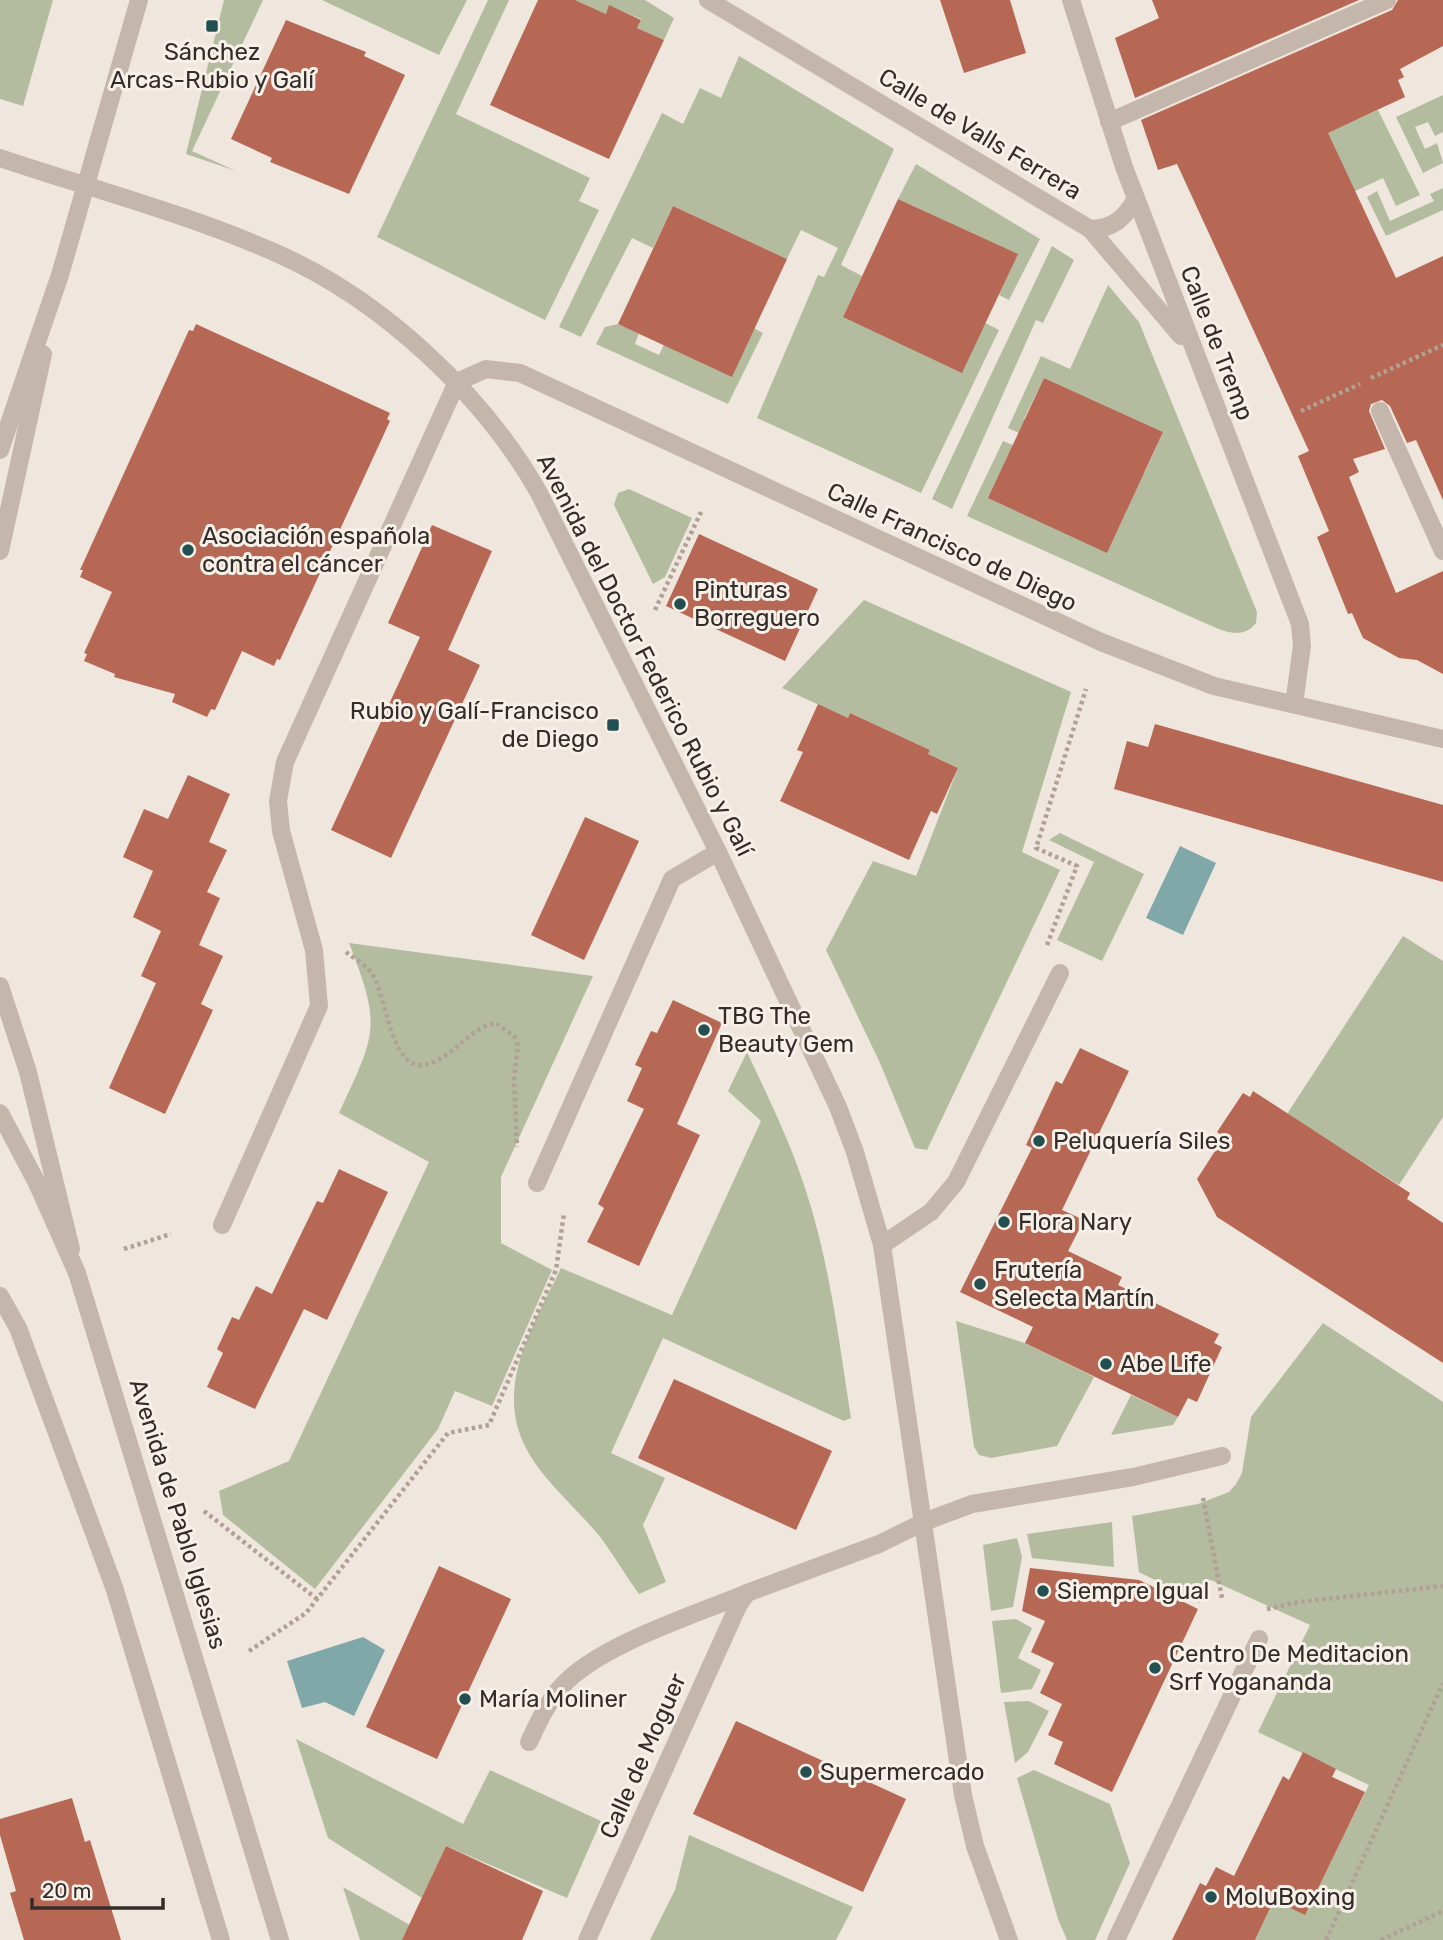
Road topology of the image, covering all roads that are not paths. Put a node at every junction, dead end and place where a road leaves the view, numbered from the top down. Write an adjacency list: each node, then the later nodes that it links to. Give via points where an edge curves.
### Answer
1 (139, 0): 9 (street)
2 (708, 0): 8 (street, Calle de Valls Ferrera)
3 (1071, 0): 5 (street, Calle de Tremp)
4 (1387, 0): 5 (street)
5 (1109, 122): 7 (street, Calle de Tremp)
6 (0, 158): 11 (street, Avenida del Doctor Federico Rubio y Galí, via 278,253 353,296)
7 (1136, 199): 8 (street, via 1115,224); 10 (street, Calle de Tremp)
8 (1090, 229): 10 (street, Calle de Valls Ferrera)
9 (60, 275): 13 (street); 14 (street)
10 (1192, 350): 16 (street, Calle de Tremp, via 1300,624 1302,646)
11 (457, 382): 16 (street, Calle Francisco de Diego, via 486,369 520,373 1101,642 1214,686); 18 (street, Avenida del Doctor Federico Rubio y Galí, via 518,455); 23 (street, via 285,762 278,801 281,831 313,950 319,1006)
12 (1380, 411): 15 (street)
13 (0, 450)
14 (0, 551)
15 (1443, 551)
16 (1294, 704): 17 (street, Calle Francisco de Diego)
17 (1443, 739)
18 (718, 852): 22 (street, via 672,879); 24 (street, Avenida del Doctor Federico Rubio y Galí, via 838,1107)
19 (1060, 972): 24 (street, via 956,1182 931,1212)
20 (0, 986): 25 (street, via 28,1072)
21 (0, 1113): 25 (street, Avenida de Pablo Iglesias)
22 (537, 1183)
23 (222, 1225)
24 (881, 1245): 28 (street, Avenida del Doctor Federico Rubio y Galí)
25 (77, 1273): 33 (street, Avenida de Pablo Iglesias)
26 (0, 1296): 32 (street, via 18,1328 114,1587)
27 (1222, 1456): 28 (street, via 1133,1477 972,1504)
28 (924, 1522): 29 (street, via 879,1544); 35 (street, Avenida del Doctor Federico Rubio y Galí, via 963,1795 975,1846)
29 (747, 1593): 31 (street, via 612,1650 582,1668 549,1701); 34 (street, Calle de Moguer)
30 (1259, 1639): 36 (street)
31 (528, 1742)
32 (221, 1940)
33 (280, 1940)
34 (587, 1940)
35 (1009, 1940)
36 (1116, 1940)

